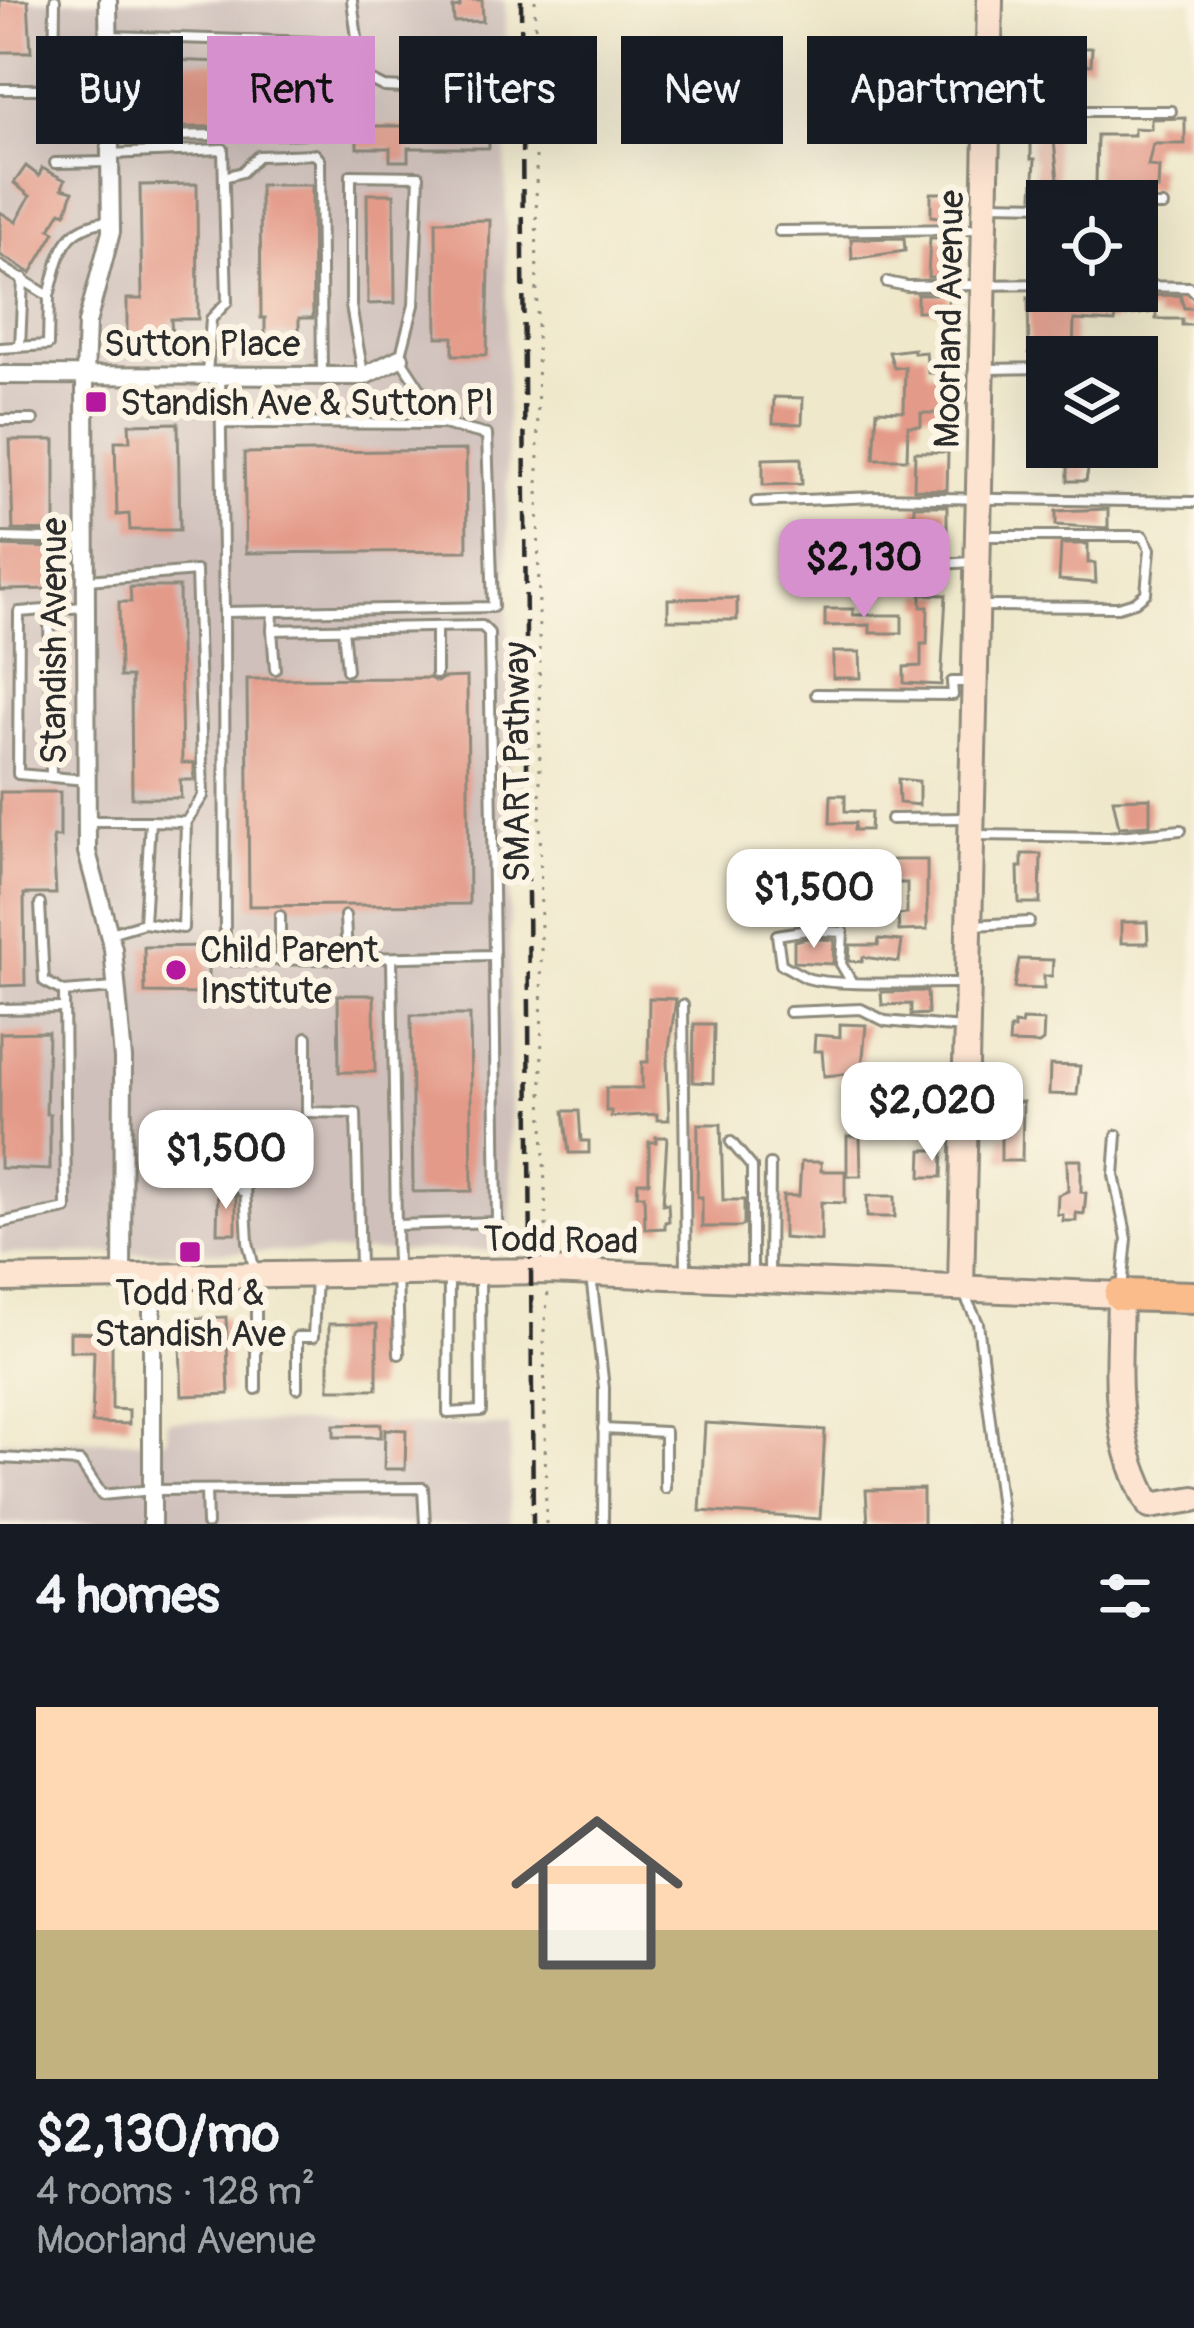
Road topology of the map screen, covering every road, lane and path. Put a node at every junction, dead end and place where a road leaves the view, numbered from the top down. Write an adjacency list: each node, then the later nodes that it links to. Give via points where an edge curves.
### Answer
1 (55, 0): 6 (lane)
2 (108, 0): 7 (street, Standish Avenue)
3 (352, 0): 11 (lane, via 362,76)
4 (535, 0): 105 (path, SMART Pathway)
5 (990, 0): 8 (main road, Moorland Avenue)
6 (55, 36)
7 (109, 36)
8 (989, 36)
9 (183, 38): 17 (lane, via 316,42 317,133)
10 (36, 88): 12 (lane)
11 (399, 88)
12 (0, 89)
13 (1087, 111): 14 (lane)
14 (1171, 111)
15 (110, 144): 17 (street, Standish Avenue)
16 (987, 144): 23 (main road, Moorland Avenue)
17 (110, 151): 18 (lane); 19 (lane, via 223,149); 24 (street, Standish Avenue)
18 (55, 163)
19 (224, 177): 41 (lane, via 227,302 211,319); 42 (lane, via 258,156 320,160)
20 (1158, 206): 21 (lane)
21 (1163, 206)
22 (1026, 209): 23 (lane)
23 (986, 217): 25 (lane); 29 (main road, Moorland Avenue)
24 (111, 221): 33 (lane, via 87,224 63,242); 40 (street, Standish Avenue, via 87,323)
25 (779, 231)
26 (0, 266): 27 (lane)
27 (22, 278): 33 (lane); 34 (lane)
28 (887, 282): 29 (lane)
29 (986, 282): 30 (lane); 38 (main road, Moorland Avenue)
30 (1026, 283)
31 (1158, 286): 32 (lane)
32 (1194, 292)
33 (49, 296): 34 (lane, via 47,345)
34 (20, 347): 35 (lane)
35 (0, 348)
36 (400, 358): 43 (street, Sutton Place); 43 (lane, via 414,305 419,176 351,176 351,305); 47 (lane)
37 (1026, 368): 38 (lane)
38 (984, 369): 48 (main road, Moorland Avenue)
39 (0, 375): 40 (street, Sutton Place)
40 (86, 376): 41 (street, Sutton Place); 53 (street, Standish Avenue)
41 (213, 376): 42 (street, Sutton Place); 46 (lane)
42 (322, 376): 43 (street, Sutton Place)
43 (364, 376)
44 (0, 420): 45 (lane)
45 (33, 420)
46 (221, 423): 47 (lane); 61 (lane)
47 (443, 424): 60 (lane, via 488,435 493,608)
48 (981, 497): 49 (lane); 50 (lane); 51 (main road, Moorland Avenue)
49 (756, 502)
50 (1194, 502)
51 (980, 536): 54 (main road, Moorland Avenue); 57 (lane, via 1143,536 1150,550 1146,593 1118,608)
52 (0, 538): 53 (lane)
53 (86, 540): 56 (street, Standish Avenue)
54 (980, 562): 55 (lane, via 940,564 914,578); 57 (main road, Moorland Avenue)
55 (820, 579)
56 (86, 580): 58 (street, Standish Avenue); 75 (lane, via 196,572 203,796)
57 (979, 606): 68 (main road, Moorland Avenue)
58 (86, 607): 59 (lane); 71 (street, Standish Avenue)
59 (50, 609): 70 (lane); 70 (lane, via 19,612 18,774)
60 (273, 610): 61 (lane); 64 (lane)
61 (224, 612): 88 (lane, via 225,952 233,962)
62 (436, 628): 63 (lane); 67 (lane); 85 (lane, via 482,626 489,633)
63 (343, 629): 64 (lane); 66 (lane)
64 (272, 630): 65 (lane)
65 (275, 669)
66 (347, 670)
67 (436, 674)
68 (977, 682): 69 (lane, via 952,682 953,694); 76 (main road, Moorland Avenue)
69 (816, 694)
70 (51, 777): 71 (lane)
71 (86, 781): 73 (street, Standish Avenue)
72 (890, 819): 76 (lane, via 955,816)
73 (87, 821): 74 (lane); 84 (street, Standish Avenue)
74 (150, 821): 75 (lane); 82 (lane)
75 (186, 822): 82 (lane, via 183,928)
76 (973, 827): 77 (lane, via 1108,837); 83 (main road, Moorland Avenue)
77 (1180, 830)
78 (40, 904): 92 (lane, via 44,981)
79 (280, 916): 88 (lane)
80 (345, 916): 87 (lane)
81 (1029, 922): 83 (lane)
82 (144, 923): 84 (lane)
83 (971, 925): 90 (main road, Moorland Avenue)
84 (109, 934): 91 (street, Standish Avenue)
85 (494, 955): 86 (lane); 104 (lane, via 497,1222)
86 (392, 958): 87 (lane); 104 (lane)
87 (347, 959): 88 (lane)
88 (280, 960)
89 (851, 981): 89 (lane, via 810,980 781,964 776,935 843,932 841,964); 90 (lane)
90 (970, 983): 97 (main road, Moorland Avenue)
91 (116, 988): 92 (lane); 116 (street, Standish Avenue)
92 (64, 992): 94 (lane)
93 (682, 1005): 113 (lane)
94 (64, 1008): 95 (lane); 103 (lane, via 66,1209)
95 (0, 1009)
96 (789, 1012): 97 (lane, via 861,1009 885,1021)
97 (969, 1029): 118 (main road, Moorland Avenue)
98 (307, 1037): 110 (lane, via 307,1112 356,1113)
99 (1117, 1135): 119 (lane, via 1114,1175 1127,1239)
100 (731, 1142): 117 (lane, via 752,1167)
101 (770, 1166): 117 (lane)
102 (244, 1193): 102 (lane, via 240,1161 222,1161 226,1178); 111 (lane)
103 (0, 1223)
104 (396, 1225): 107 (lane)
105 (548, 1271): 106 (main road, Todd Road); 109 (main road, Todd Road); 134 (path, SMART Pathway)
106 (480, 1273): 108 (main road, Todd Road); 108 (lane, via 481,1411 448,1413)
107 (396, 1274): 108 (main road, Todd Road); 110 (main road, Todd Road); 121 (lane)
108 (449, 1274)
109 (591, 1274): 113 (main road, Todd Road); 124 (lane)
110 (361, 1275): 112 (main road, Todd Road)
111 (256, 1276): 112 (main road, Todd Road); 115 (main road, Todd Road); 123 (lane)
112 (316, 1276): 122 (lane, via 313,1337 298,1337)
113 (686, 1278): 117 (main road, Todd Road)
114 (0, 1279): 116 (main road, Todd Road)
115 (152, 1279): 116 (main road, Todd Road); 127 (street)
116 (122, 1280)
117 (761, 1280): 118 (main road, Todd Road)
118 (961, 1287): 119 (main road, Todd Road); 136 (lane, via 978,1323)
119 (1120, 1295): 120 (highway); 130 (main road, via 1122,1443)
120 (1194, 1297)
121 (399, 1354)
122 (298, 1388)
123 (256, 1389)
124 (604, 1429): 126 (lane, via 664,1432); 135 (lane)
125 (0, 1458): 127 (lane, via 80,1462 102,1496)
126 (664, 1487)
127 (152, 1490): 128 (lane); 131 (street)
128 (206, 1490): 132 (lane); 133 (lane, via 423,1487)
129 (1194, 1499): 130 (main road)
130 (1156, 1515)
131 (152, 1524)
132 (207, 1524)
133 (425, 1524)
134 (547, 1524)
135 (603, 1524)
136 (1004, 1524)

